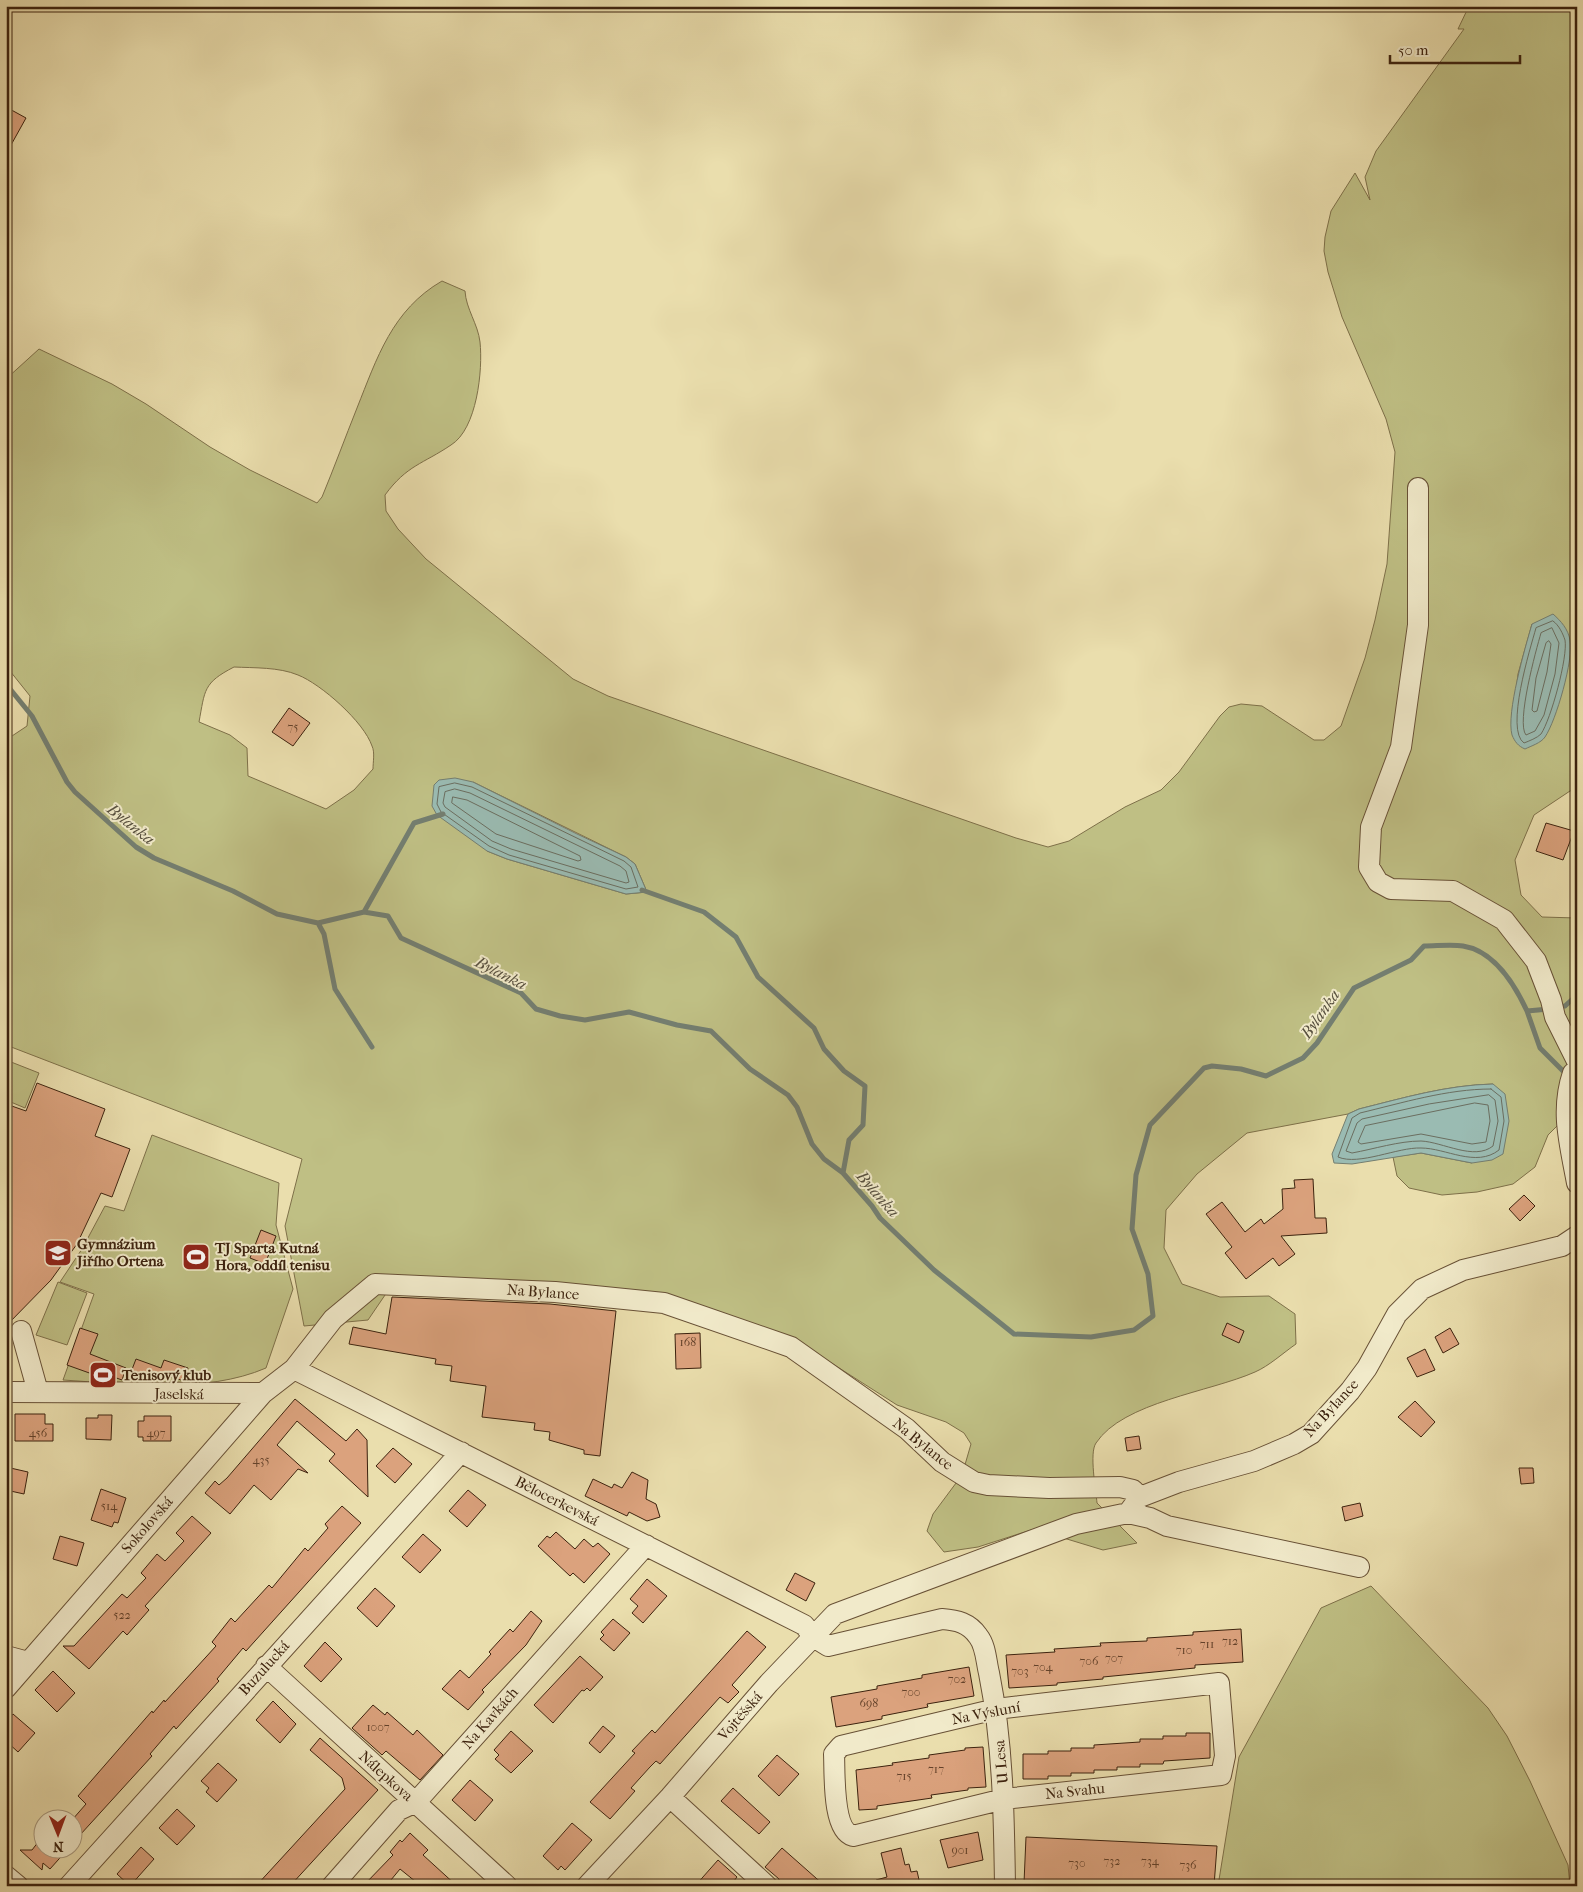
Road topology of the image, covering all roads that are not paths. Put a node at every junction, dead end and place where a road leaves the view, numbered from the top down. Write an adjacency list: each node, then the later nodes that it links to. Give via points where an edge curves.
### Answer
1 (1418, 488): 2 (street, via 1418,625 1401,747 1371,827 1369,867 1378,882 1391,889 1453,891 1504,920 1536,961)
2 (1574, 1072): 3 (street, via 1565,1120)
3 (1577, 1183)
4 (1577, 1236): 11 (street, Na Bylance, via 1562,1246 1463,1270 1422,1289 1397,1314 1367,1368 1350,1391 1311,1434 1254,1461 1179,1482)
5 (21, 1331): 8 (street)
6 (294, 1369): 9 (street, Sokolovská); 10 (street, Bělocerkevská); 11 (street, Na Bylance, via 333,1319 375,1284 547,1291 664,1303 791,1348 907,1429 942,1462 974,1482 1049,1488 1120,1487 1133,1490)
7 (6, 1392): 8 (street, Jaselská)
8 (38, 1392): 9 (street, Jaselská)
9 (263, 1393): 16 (street, Sokolovská)
10 (461, 1452): 12 (street, Bělocerkevská); 17 (street, Buzulucká)
11 (1134, 1505): 13 (street, via 1150,1518 1168,1526); 14 (street, Vojtěšská, via 835,1614)
12 (646, 1546): 14 (street, Bělocerkevská, via 804,1625); 23 (street, Na Kavkách)
13 (1359, 1567)
14 (815, 1638): 20 (street, U Lesa, via 828,1646 942,1619 958,1620 978,1635 983,1643); 21 (street, Vojtěšská, via 769,1683)
15 (6, 1656): 16 (street)
16 (28, 1662): 19 (street, Sokolovská)
17 (266, 1666): 23 (street, Nálepkova); 27 (street, Buzulucká)
18 (1219, 1683): 20 (street, Na Výsluní); 22 (street, Na Svahu, via 1225,1756 1221,1775)
19 (6, 1688)
20 (996, 1709): 22 (street, U Lesa); 24 (street, Na Výsluní, via 841,1746 834,1754)
21 (670, 1797): 30 (street, Vojtěšská); 31 (street)
22 (1004, 1799): 24 (street, Na Svahu, via 853,1836); 32 (street, U Lesa)
23 (416, 1802): 28 (street, Na Kavkách, via 399,1810); 29 (street, Nálepkova)
24 (842, 1828)
25 (6, 1876): 26 (street)
26 (18, 1886)
27 (69, 1886)
28 (332, 1886)
29 (507, 1886)
30 (587, 1886)
31 (767, 1886)
32 (1005, 1886)

